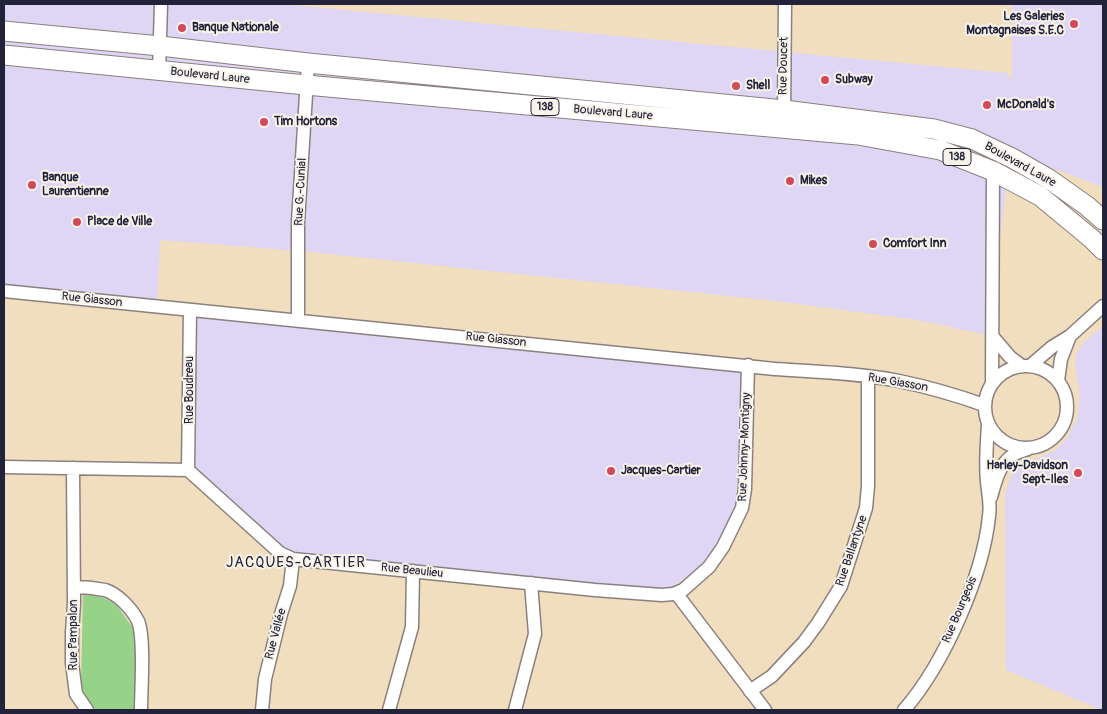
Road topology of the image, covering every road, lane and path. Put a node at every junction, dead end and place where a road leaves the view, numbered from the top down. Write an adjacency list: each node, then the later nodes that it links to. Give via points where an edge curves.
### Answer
1 (161, 4): 4 (street)
2 (785, 4): 9 (street, Rue Doucet)
3 (4, 31): 4 (highway, Boulevard Laure / 138)
4 (160, 46): 6 (highway, Boulevard Laure / 138); 7 (street)
5 (4, 55): 7 (highway, Boulevard Laure / 138)
6 (308, 64): 8 (street, Rue G.-Cunial); 9 (highway, Boulevard Laure / 138)
7 (159, 71): 8 (highway, Boulevard Laure / 138)
8 (306, 85): 9 (highway, Boulevard Laure / 138); 16 (street, Rue G.-Cunial, via 298,222)
9 (784, 119): 10 (highway, Boulevard Laure / 138, via 940,150); 11 (highway, Boulevard Laure / 138, via 934,129 972,139 1048,179)
10 (993, 172): 12 (highway, Boulevard Laure / 138, via 1040,196); 17 (street)
11 (1103, 220)
12 (1103, 250)
13 (4, 291): 15 (street, Rue Giasson)
14 (1103, 306): 18 (street)
15 (190, 310): 16 (street, Rue Giasson); 29 (street, Rue Boudreau)
16 (298, 320): 19 (street, Rue Giasson)
17 (992, 336): 20 (street, via 1010,357); 23 (street)
18 (1070, 336): 20 (street); 22 (street, via 1061,359)
19 (748, 365): 21 (street, Rue Giasson); 35 (street, Rue Johnny-Montigny, via 742,508 724,547 709,567)
20 (1026, 366): 22 (street, via 1041,368); 23 (street, via 1010,368)
21 (868, 377): 24 (street, Rue Giasson, via 939,390); 36 (street, Rue Ballantyne, via 866,508 841,586 804,642 772,676)
22 (1058, 380): 26 (street, via 1067,404 1061,429 1053,439)
23 (992, 383): 24 (street)
24 (984, 404): 25 (street)
25 (988, 424): 26 (street, via 1005,443 1016,448); 30 (street, Rue Bourgeois, via 986,481)
26 (1029, 448): 30 (street, Rue Bourgeois, via 1012,455 1003,466)
27 (4, 467): 28 (street)
28 (73, 468): 29 (street); 34 (street, Rue Pampalon)
29 (188, 470): 31 (street, Rue Beaulieu, via 280,553)
30 (990, 500): 43 (street, Rue Bourgeois, via 986,537 962,609 938,659)
31 (293, 559): 32 (street, Rue Beaulieu); 39 (street, Rue Vallée, via 290,586 265,679)
32 (413, 571): 33 (street, Rue Beaulieu); 40 (street, via 412,627)
33 (531, 583): 35 (street, Rue Beaulieu, via 662,595); 41 (street, via 535,634)
34 (74, 587): 37 (street, Rue Pampalon, via 74,683 76,694); 38 (street, Rue Pampalon, via 105,590 113,594 128,606 138,622)
35 (676, 593): 36 (street)
36 (750, 691): 42 (street)
37 (87, 710)
38 (141, 710)
39 (262, 710)
40 (390, 710)
41 (515, 710)
42 (765, 710)
43 (904, 710)

